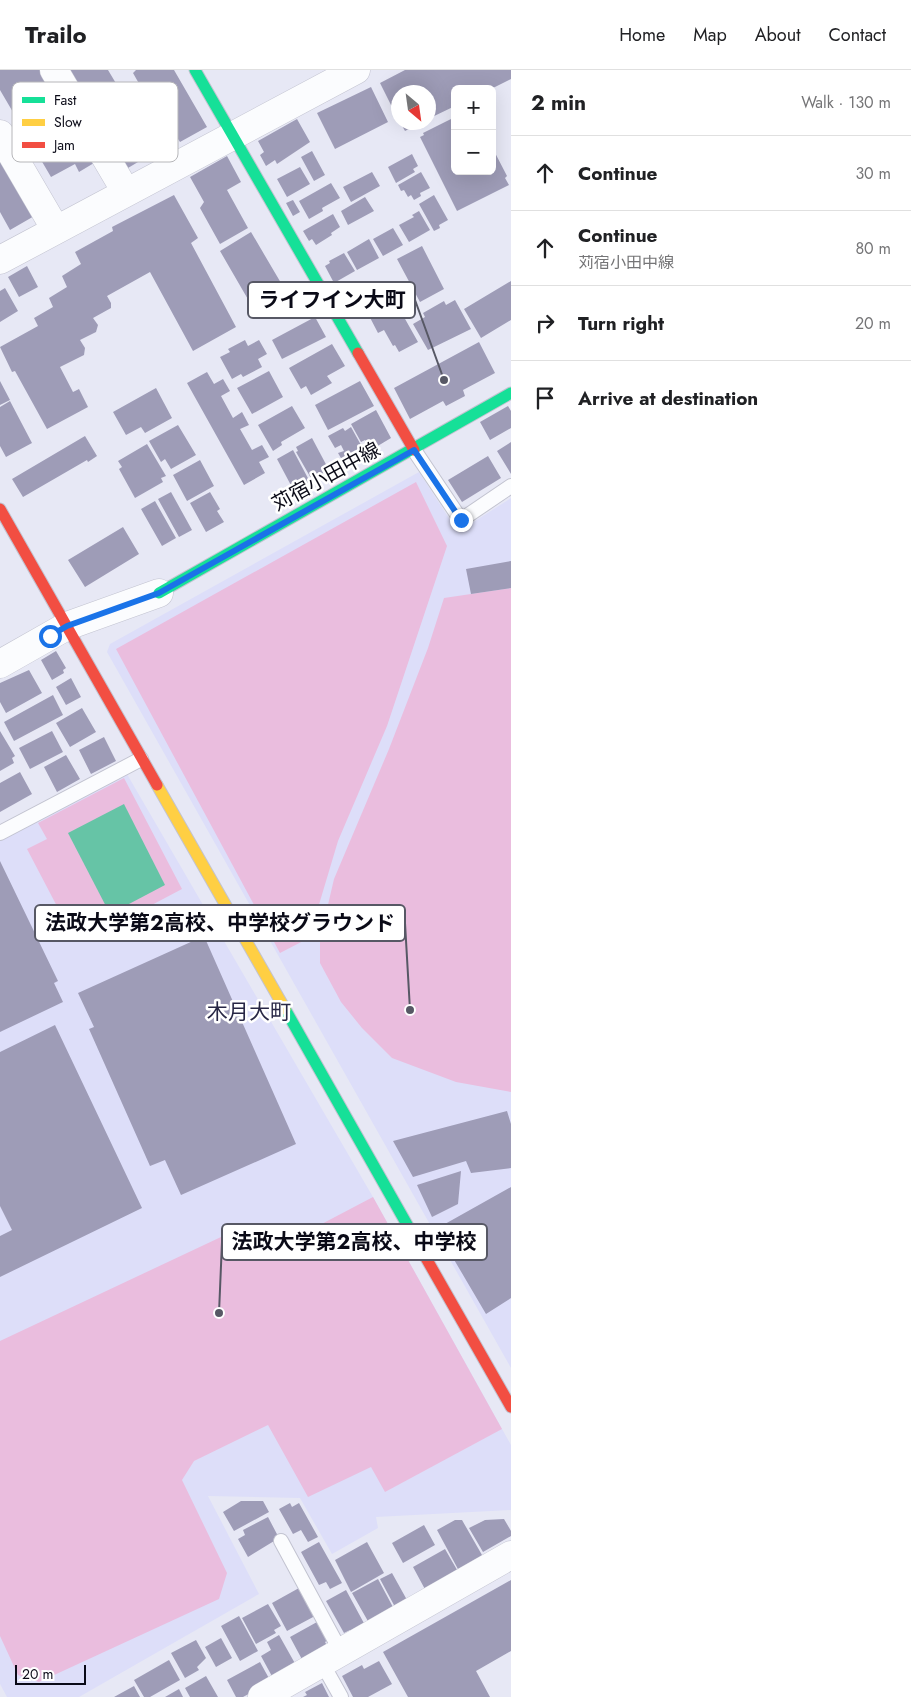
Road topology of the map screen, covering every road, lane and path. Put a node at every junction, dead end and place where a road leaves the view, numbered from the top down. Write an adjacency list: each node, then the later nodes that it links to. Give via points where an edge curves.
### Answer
1 (54, 70): 4 (street)
2 (195, 70): 6 (street)
3 (356, 70): 6 (street)
4 (61, 82)
5 (0, 134): 7 (street)
6 (232, 134): 10 (street); 14 (street)
7 (12, 155)
8 (16, 162): 11 (street)
9 (108, 162): 10 (street)
10 (126, 192): 11 (street)
11 (56, 230): 12 (street)
12 (0, 260)
13 (511, 393): 14 (street, 苅宿小田中線)
14 (414, 450): 15 (lane, via 461,520); 17 (street, 苅宿小田中線)
15 (511, 486)
16 (0, 510): 18 (street)
17 (159, 593): 18 (street)
18 (67, 626): 19 (street); 20 (street)
19 (0, 664)
20 (141, 759): 21 (lane); 22 (street)
21 (0, 833)
22 (511, 1407)
23 (281, 1541): 25 (lane)
24 (511, 1555): 25 (street)
25 (331, 1657): 26 (street); 27 (lane)
26 (262, 1697)
27 (341, 1697)

